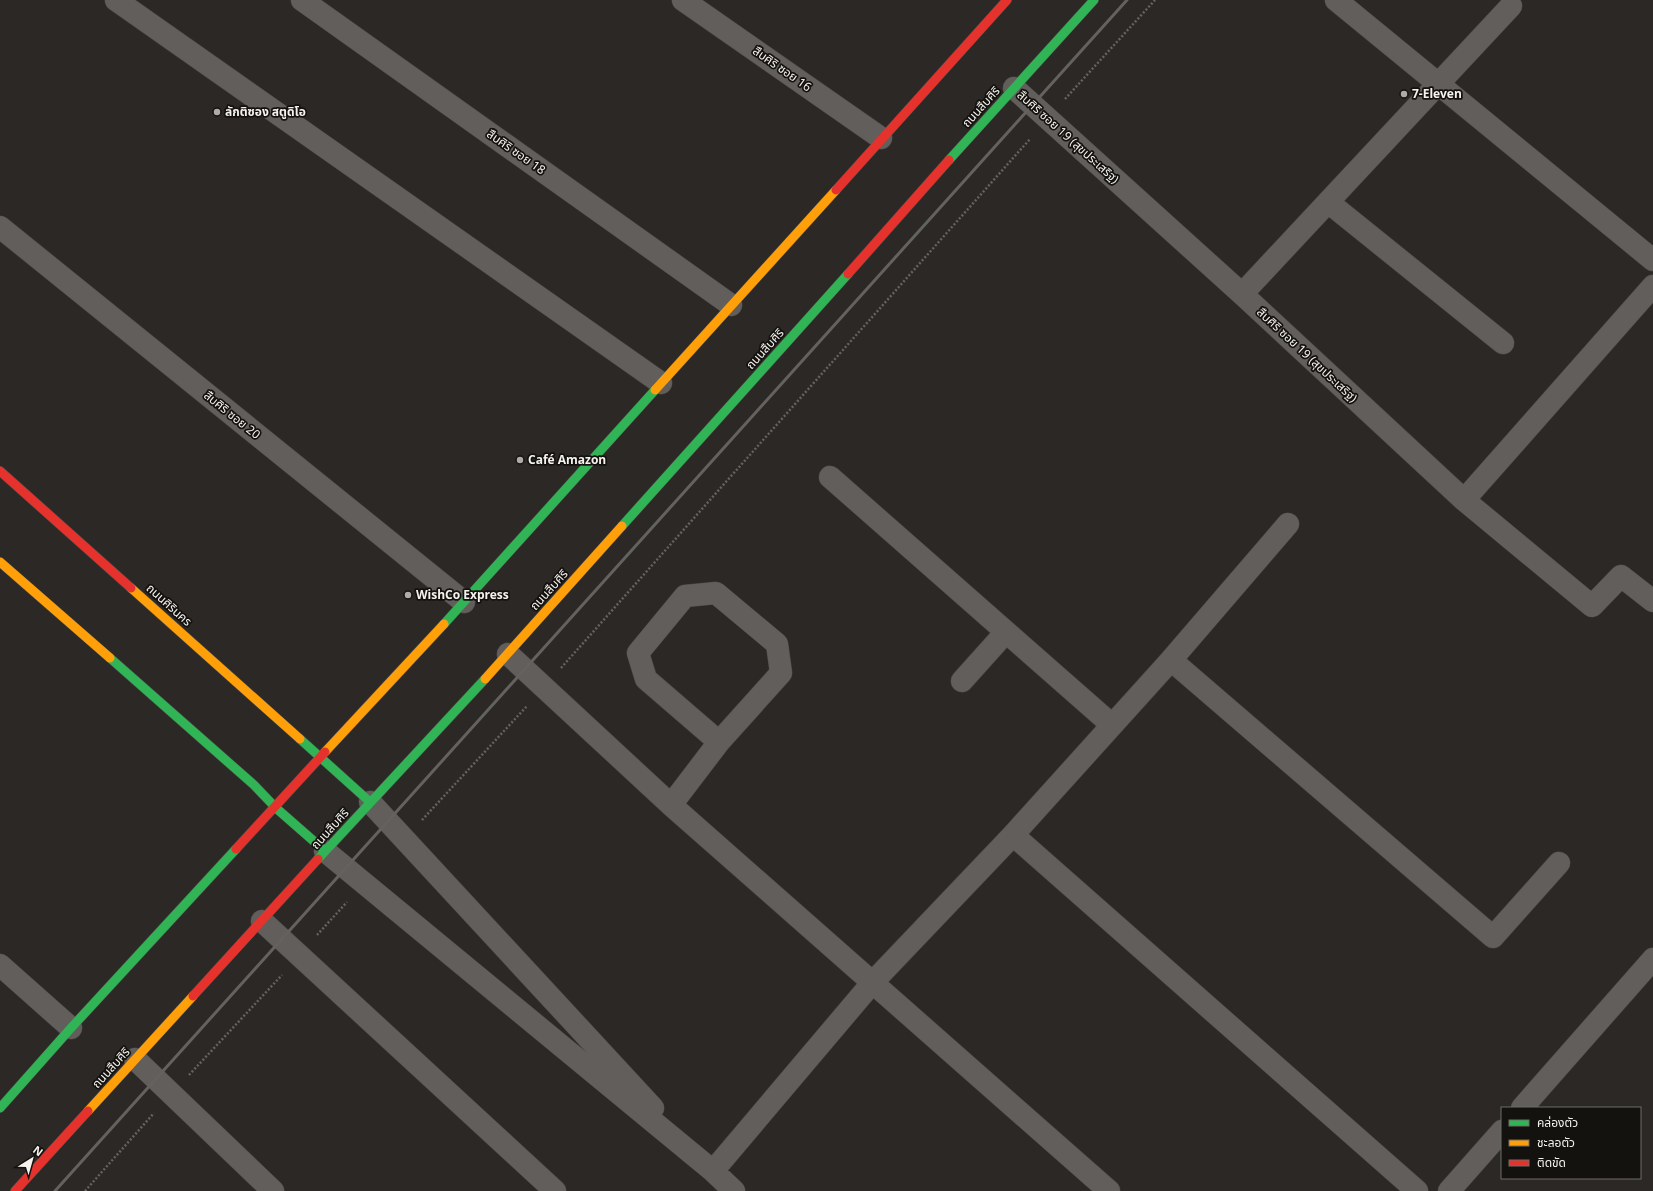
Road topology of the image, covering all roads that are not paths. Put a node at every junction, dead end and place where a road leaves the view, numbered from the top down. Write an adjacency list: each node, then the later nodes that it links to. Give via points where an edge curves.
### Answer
1 (116, 0): 18 (street)
2 (302, 0): 16 (street, สืบศิริ ซอย 18)
3 (683, 0): 10 (street, สืบศิริ ซอย 16)
4 (1007, 0): 10 (street)
5 (1094, 0): 9 (street, ถนนสืบศิริ)
6 (1336, 0): 8 (street)
7 (1511, 6): 8 (street)
8 (1439, 83): 11 (street); 13 (street)
9 (1014, 88): 15 (street, สืบศิริ ซอย 19 (สุขประเสริฐ)); 27 (street, ถนนสืบศิริ)
10 (881, 138): 16 (street)
11 (1328, 202): 15 (street); 17 (street)
12 (0, 227): 25 (street, สืบศิริ ซอย 20)
13 (1653, 260)
14 (1653, 286): 21 (street)
15 (1242, 294): 21 (street, สืบศิริ ซอย 19 (สุขประเสริฐ))
16 (731, 305): 18 (street)
17 (1503, 343)
18 (661, 383): 25 (street)
19 (0, 470): 32 (street, ถนนศิรินคร)
20 (830, 477): 26 (street)
21 (1464, 500): 24 (street, สืบศิริ ซอย 19 (สุขประเสริฐ), via 1592,606 1621,576)
22 (1288, 524): 28 (street)
23 (0, 562): 35 (street, via 254,785)
24 (1653, 601)
25 (464, 602): 32 (street)
26 (1006, 632): 29 (street); 30 (street)
27 (508, 654): 33 (street, ถนนสืบศิริ); 34 (street)
28 (1171, 660): 30 (street); 38 (street, via 1493,938)
29 (962, 681)
30 (1112, 725): 36 (street)
31 (719, 742): 31 (street, via 781,673 777,644 716,593 685,596 638,653 646,679); 34 (street)
32 (322, 758): 33 (street, ถนนศิรินคร); 35 (street)
33 (370, 802): 37 (street, ถนนสืบศิริ); 48 (street)
34 (671, 805): 42 (street)
35 (276, 808): 37 (street); 43 (street)
36 (1013, 835): 42 (street); 54 (street)
37 (325, 851): 39 (street, ถนนสืบศิริ); 48 (street)
38 (1559, 862)
39 (262, 921): 44 (street, ถนนสืบศิริ); 51 (street)
40 (1653, 958): 45 (street)
41 (0, 965): 43 (street)
42 (872, 983): 48 (street); 53 (street)
43 (71, 1028): 46 (street)
44 (135, 1059): 49 (street, ถนนสืบศิริ); 50 (street)
45 (1523, 1107)
46 (0, 1108)
47 (1501, 1132): 55 (street)
48 (713, 1172): 52 (street)
49 (15, 1191)
50 (273, 1191)
51 (555, 1191)
52 (734, 1191)
53 (1109, 1191)
54 (1417, 1191)
55 (1449, 1191)

